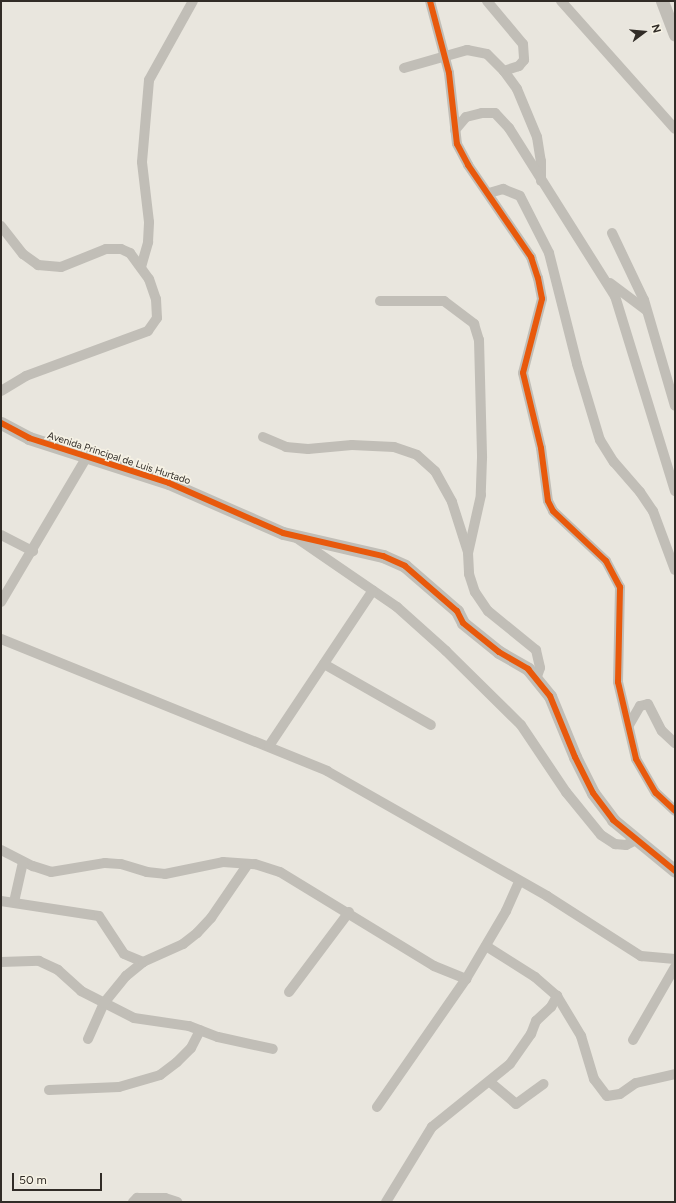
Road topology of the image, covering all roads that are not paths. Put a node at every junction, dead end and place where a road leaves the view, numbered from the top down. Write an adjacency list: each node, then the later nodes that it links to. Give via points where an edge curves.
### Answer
1 (193, 1): 16 (street, via 149,80 142,162 149,222 148,242)
2 (430, 1): 7 (street)
3 (487, 1): 9 (street, via 523,44 524,60 519,66)
4 (561, 1): 10 (street)
5 (662, 1): 6 (street)
6 (675, 35)
7 (445, 57): 8 (street); 9 (street, via 467,50 487,54); 11 (street)
8 (404, 68)
9 (504, 71): 12 (street, via 517,90 537,137)
10 (675, 129)
11 (455, 130): 12 (street, via 466,117 482,113 494,114 509,128); 13 (street, via 457,144)
12 (541, 180): 17 (street)
13 (489, 193): 30 (street, via 503,190 520,196 549,253 577,364 600,440 653,511); 37 (street, via 531,256 542,298 523,373 542,448 548,500 553,511 606,561 620,587 618,682)
14 (1, 226): 16 (street, via 23,254 38,265 61,267 97,250 113,248 130,253)
15 (612, 233): 19 (street)
16 (141, 267): 20 (street, via 149,279 156,299 157,318 148,330 26,376)
17 (605, 280): 19 (street); 25 (street, via 615,296 631,342)
18 (380, 301): 29 (street, via 444,302 474,324 479,340 482,458 481,496)
19 (646, 310): 21 (street)
20 (1, 391)
21 (675, 406)
22 (1, 423): 24 (street, Avenida Principal de Luis Hurtado, via 29,438)
23 (263, 437): 29 (street, via 286,447 308,449 366,445 394,447 417,455 435,471 452,502)
24 (86, 458): 27 (street, Avenida Principal de Luis Hurtado, via 170,483); 28 (street)
25 (675, 492)
26 (1, 535): 28 (street)
27 (294, 536): 31 (street); 35 (street, Avenida Principal de Luis Hurtado, via 383,556 405,566 457,611 463,624 499,652 528,670)
28 (33, 551): 32 (street)
29 (468, 554): 35 (street, via 469,574 475,592 488,611 536,650 540,668)
30 (675, 570)
31 (373, 590): 34 (street); 41 (street, via 397,607 446,651 521,725 566,792 602,834 615,844 626,844)
32 (1, 602)
33 (1, 640): 39 (street)
34 (324, 664): 36 (street); 39 (street)
35 (536, 680): 41 (street, Avenida Principal de Luis Hurtado, via 550,696 593,793 613,820)
36 (431, 725)
37 (629, 725): 38 (street, via 640,706 648,704 662,731); 40 (street, via 636,759 656,793)
38 (675, 743)
39 (269, 746): 46 (street, via 327,770)
40 (675, 811)
41 (636, 840): 45 (street, Avenida Principal de Luis Hurtado)
42 (1, 850): 43 (street)
43 (23, 862): 44 (street, via 51,872 105,863 165,874 223,862); 48 (street)
44 (248, 864): 49 (street, via 280,872); 53 (street, via 211,918 197,933 183,944)
45 (675, 871)
46 (519, 882): 50 (street); 51 (street, via 641,956)
47 (1, 901): 48 (street)
48 (14, 902): 53 (street, via 99,916 124,954)
49 (349, 912): 55 (street, via 434,966); 56 (street)
50 (486, 946): 55 (street); 57 (street, via 535,977)
51 (675, 960)
52 (1, 962): 58 (street, via 39,961 58,970 81,992)
53 (143, 962): 58 (street, via 126,976)
54 (675, 967): 61 (street)
55 (466, 980): 67 (street)
56 (289, 992)
57 (557, 996): 63 (street, via 582,1036 594,1079 607,1096 620,1094 636,1083); 64 (street, via 551,1007 536,1021 531,1034 510,1064)
58 (104, 1003): 59 (street, via 134,1018); 60 (street)
59 (200, 1030): 62 (street, via 218,1037); 66 (street, via 190,1048 160,1075 119,1087)
60 (88, 1039)
61 (632, 1040)
62 (273, 1049)
63 (675, 1074)
64 (490, 1082): 65 (street, via 516,1104); 70 (street, via 432,1127)
65 (544, 1084)
66 (49, 1090)
67 (378, 1107)
68 (133, 1202): 69 (street, via 137,1198 164,1198)
69 (177, 1202)
70 (386, 1202)

